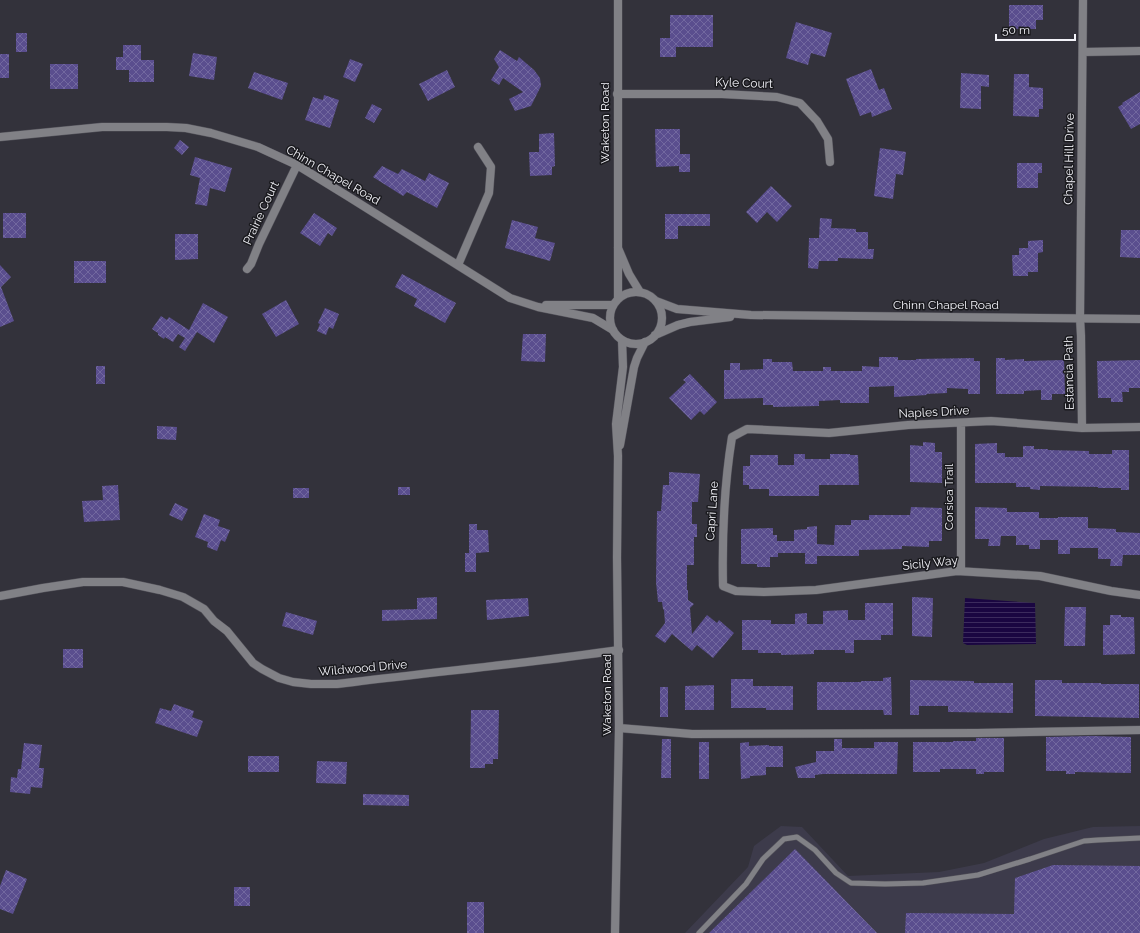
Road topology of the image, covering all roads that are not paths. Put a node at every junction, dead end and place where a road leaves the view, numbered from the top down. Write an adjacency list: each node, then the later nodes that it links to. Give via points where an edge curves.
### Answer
1 (618, 0): 5 (street, Waketon Road)
2 (1082, 0): 4 (street, Chapel Hill Drive)
3 (1140, 51): 4 (street)
4 (1082, 52): 18 (street, Chapel Hill Drive)
5 (617, 94): 8 (street, Kyle Court, via 722,94 777,97 800,103 817,121 828,139); 10 (street, Waketon Road)
6 (0, 137): 9 (street, Chinn Chapel Road, via 102,127 186,128 258,147)
7 (478, 147): 11 (street, via 491,167 489,193)
8 (830, 162)
9 (296, 165): 11 (street, Chinn Chapel Road); 12 (street, Prairie Court)
10 (617, 245): 13 (street, Waketon Road); 15 (street, Waketon Road)
11 (458, 265): 16 (street, Chinn Chapel Road, via 510,298)
12 (247, 269)
13 (640, 292): 14 (street); 15 (street, via 627,293)
14 (656, 301): 17 (street, Chinn Chapel Road, via 677,309); 21 (street, via 662,319 659,331)
15 (615, 302): 16 (street, Chinn Chapel Road, via 553,304); 20 (street, via 610,317)
16 (538, 307): 20 (street, Chinn Chapel Road, via 593,318)
17 (751, 315): 18 (street, Chinn Chapel Road); 21 (street, Chinn Chapel Road, via 690,322)
18 (1080, 318): 19 (street, Chinn Chapel Road); 26 (street, Estancia Path)
19 (1140, 319)
20 (613, 330): 22 (street)
21 (655, 335): 23 (street)
22 (622, 340): 23 (street, via 634,344); 28 (street, Waketon Road, via 623,367 616,424)
23 (645, 342): 28 (street, Waketon Road, via 634,367)
24 (961, 423): 26 (street, Naples Drive, via 991,421); 27 (street, Naples Drive, via 908,425 829,433 747,429); 29 (street, Corsica Trail)
25 (1140, 427): 26 (street, Naples Drive)
26 (1082, 428)
27 (732, 437): 30 (street, Capri Lane, via 728,458 722,547)
28 (618, 456): 33 (street, Waketon Road)
29 (960, 571): 30 (street, Sicily Way, via 816,590 743,592); 31 (street, Sicily Way, via 1040,576)
30 (723, 586)
31 (1140, 595)
32 (0, 596): 33 (street, Wildwood Drive, via 83,582 123,582 160,590 183,597 204,609 253,663 262,669 279,678 310,684 337,684 545,661)
33 (619, 650): 34 (street, Waketon Road)
34 (619, 728): 35 (street, via 692,734); 37 (street, Waketon Road)
35 (1140, 730)
36 (1140, 838): 38 (lane, via 1084,841 978,875 923,883 885,884 851,883 836,873 815,850 797,837 784,839)
37 (615, 933)
38 (699, 933)

